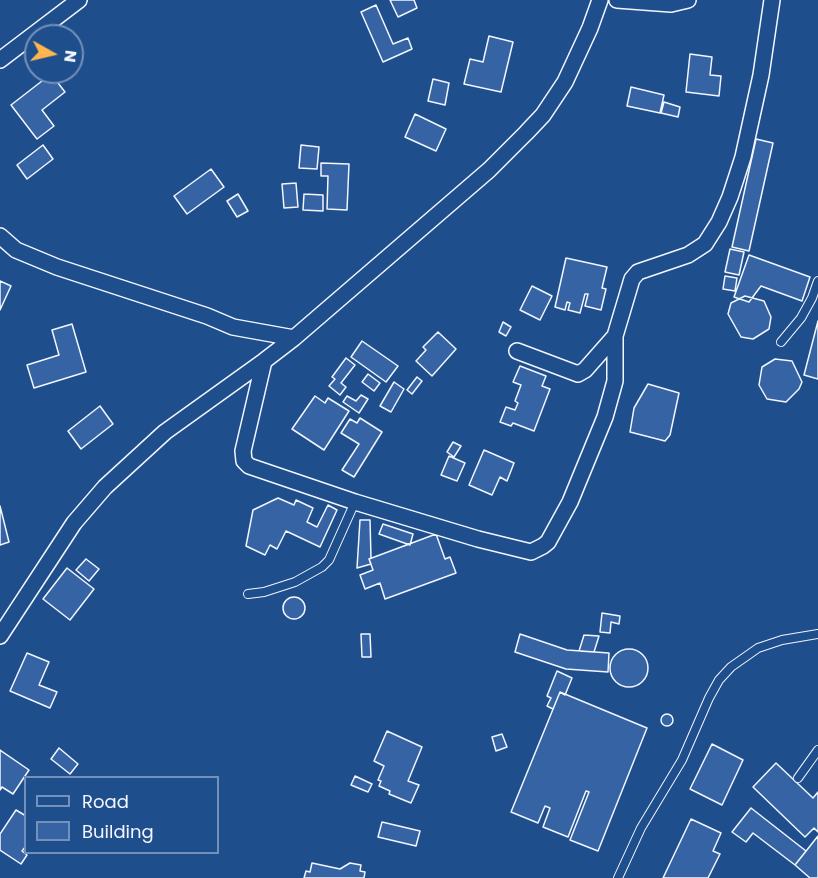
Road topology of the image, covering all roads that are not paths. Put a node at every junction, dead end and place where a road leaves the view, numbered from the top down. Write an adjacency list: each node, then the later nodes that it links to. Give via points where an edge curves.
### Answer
1 (79, 0): 6 (street)
2 (600, 0): 10 (street, via 573,66 543,115 489,170)
3 (617, 0): 4 (street, via 671,4)
4 (688, 0)
5 (772, 0): 9 (street, via 743,157 719,222 705,244 688,255 635,275)
6 (4, 54)
7 (0, 236): 10 (street, via 16,250 57,267 233,327)
8 (818, 281): 11 (lane, via 801,318)
9 (615, 336): 12 (street, via 578,374); 14 (street, via 615,381 605,417 570,502 548,542 538,549 531,552 478,539)
10 (294, 338): 13 (street)
11 (781, 342)
12 (517, 351)
13 (264, 361): 14 (street, via 244,461 253,468); 17 (street, via 165,432 105,487 74,523)
14 (355, 502): 15 (lane, via 329,560 322,567 295,582)
15 (248, 594)
16 (818, 634): 20 (lane, via 758,648 719,680 682,760 641,828)
17 (0, 636)
18 (818, 750): 19 (lane)
19 (798, 778)
20 (618, 878)

